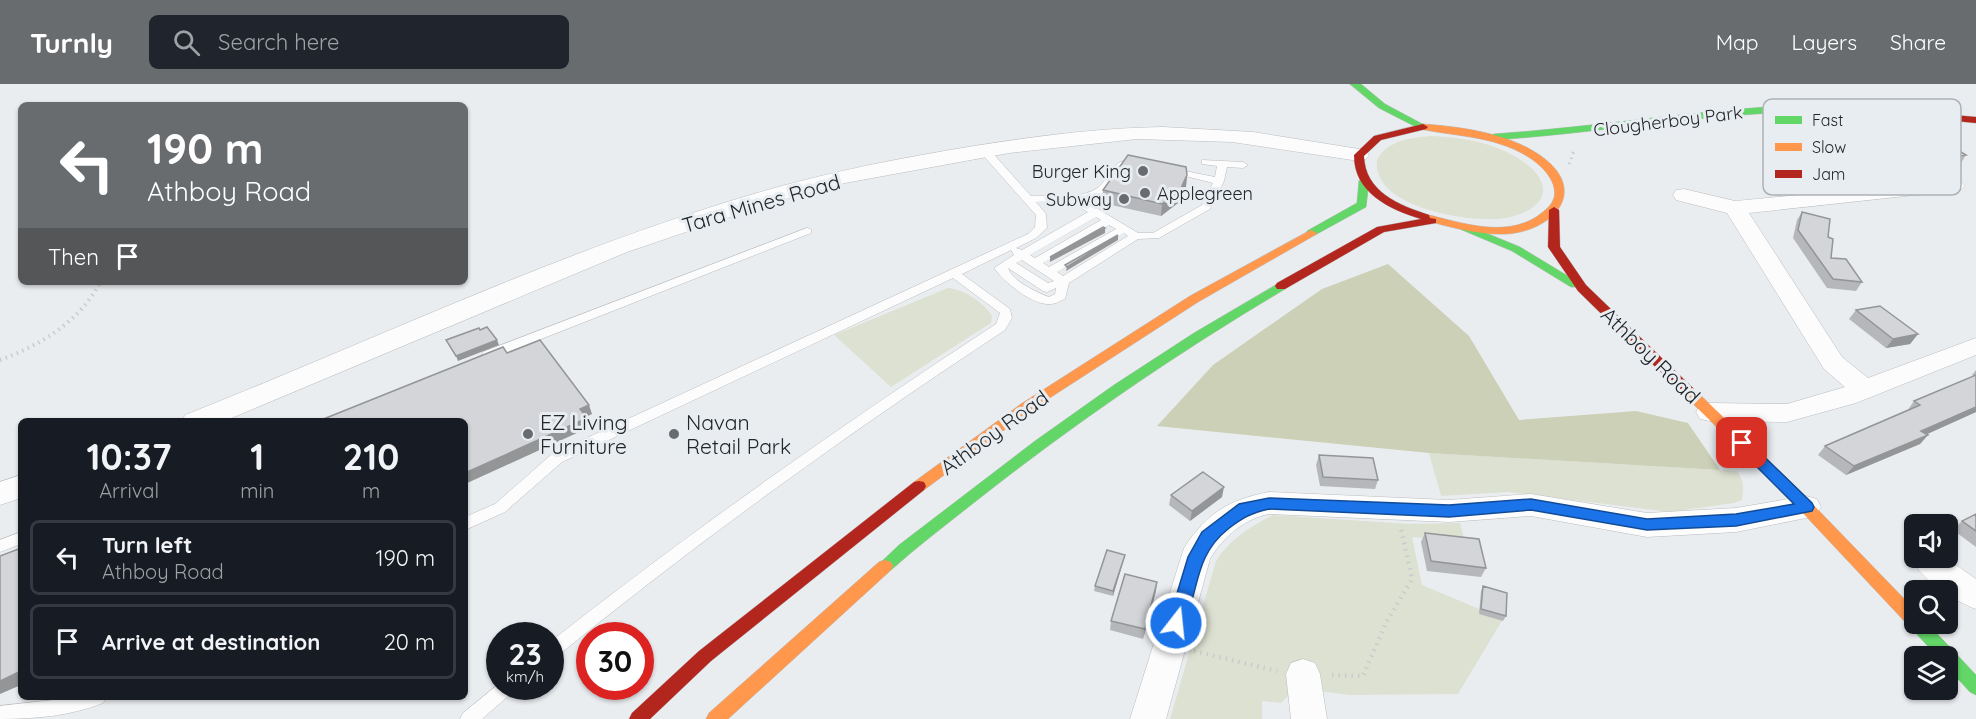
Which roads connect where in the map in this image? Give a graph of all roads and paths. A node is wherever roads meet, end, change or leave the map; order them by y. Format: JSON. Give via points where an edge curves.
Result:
{"nodes":[{"id":1,"x":1355,"y":84,"type":"edge"},
{"id":2,"x":1382,"y":106,"type":"junction"},
{"id":3,"x":1763,"y":110,"type":"edge"},
{"id":4,"x":1961,"y":119,"type":"edge"},
{"id":5,"x":1976,"y":120,"type":"edge"},
{"id":6,"x":1423,"y":127,"type":"junction"},
{"id":7,"x":1576,"y":133,"type":"junction"},
{"id":8,"x":1380,"y":135,"type":"junction"},
{"id":9,"x":1494,"y":137,"type":"junction"},
{"id":10,"x":986,"y":151,"type":"junction"},
{"id":11,"x":1359,"y":155,"type":"junction"},
{"id":12,"x":1206,"y":162,"type":"dead end"},
{"id":13,"x":1542,"y":163,"type":"junction"},
{"id":14,"x":1223,"y":164,"type":"junction"},
{"id":15,"x":1243,"y":165,"type":"dead end"},
{"id":16,"x":1219,"y":181,"type":"junction"},
{"id":17,"x":1364,"y":181,"type":"junction"},
{"id":18,"x":1684,"y":195,"type":"dead end"},
{"id":19,"x":1864,"y":195,"type":"edge"},
{"id":20,"x":1084,"y":197,"type":"junction"},
{"id":21,"x":1029,"y":199,"type":"junction"},
{"id":22,"x":1735,"y":208,"type":"junction"},
{"id":23,"x":1554,"y":210,"type":"junction"},
{"id":24,"x":1094,"y":213,"type":"junction"},
{"id":25,"x":1107,"y":221,"type":"junction"},
{"id":26,"x":1432,"y":221,"type":"junction"},
{"id":27,"x":1464,"y":227,"type":"junction"},
{"id":28,"x":1123,"y":229,"type":"junction"},
{"id":29,"x":807,"y":231,"type":"dead end"},
{"id":30,"x":1136,"y":236,"type":"junction"},
{"id":31,"x":1009,"y":247,"type":"junction"},
{"id":32,"x":1022,"y":255,"type":"junction"},
{"id":33,"x":1035,"y":263,"type":"junction"},
{"id":34,"x":1049,"y":272,"type":"junction"},
{"id":35,"x":954,"y":273,"type":"junction"},
{"id":36,"x":1063,"y":281,"type":"junction"},
{"id":37,"x":98,"y":285,"type":"edge"},
{"id":38,"x":1582,"y":288,"type":"junction"},
{"id":39,"x":1976,"y":346,"type":"edge"},
{"id":40,"x":0,"y":360,"type":"edge"},
{"id":41,"x":474,"y":361,"type":"edge"},
{"id":42,"x":1865,"y":390,"type":"junction"},
{"id":43,"x":1710,"y":412,"type":"junction"},
{"id":44,"x":211,"y":418,"type":"edge"},
{"id":45,"x":18,"y":487,"type":"edge"},
{"id":46,"x":0,"y":494,"type":"edge"},
{"id":47,"x":1398,"y":511,"type":"junction"},
{"id":48,"x":1814,"y":516,"type":"junction"},
{"id":49,"x":468,"y":523,"type":"edge"},
{"id":50,"x":18,"y":539,"type":"edge"},
{"id":51,"x":0,"y":546,"type":"edge"},
{"id":52,"x":1937,"y":568,"type":"edge"},
{"id":53,"x":1976,"y":596,"type":"edge"},
{"id":54,"x":1904,"y":610,"type":"edge"},
{"id":55,"x":1927,"y":634,"type":"edge"},
{"id":56,"x":564,"y":641,"type":"edge"},
{"id":57,"x":1170,"y":645,"type":"junction"},
{"id":58,"x":1303,"y":675,"type":"junction"},
{"id":59,"x":1976,"y":687,"type":"edge"},
{"id":60,"x":90,"y":700,"type":"edge"},
{"id":61,"x":492,"y":700,"type":"edge"},
{"id":62,"x":0,"y":714,"type":"edge"},
{"id":63,"x":469,"y":719,"type":"edge"},
{"id":64,"x":638,"y":719,"type":"edge"},
{"id":65,"x":715,"y":719,"type":"edge"},
{"id":66,"x":1148,"y":719,"type":"edge"},
{"id":67,"x":1309,"y":719,"type":"edge"}],
"edges":[{"from":1,"to":2,"type":"main road"},
{"from":2,"to":6,"type":"main road"},
{"from":2,"to":8,"type":"main road","via":[[1384,124]]},
{"from":3,"to":7,"type":"main road","name":"Clougherboy Park"},
{"from":4,"to":5,"type":"main road","name":"Clougherboy Park"},
{"from":6,"to":8,"type":"main road"},
{"from":6,"to":9,"type":"main road"},
{"from":7,"to":9,"type":"main road","name":"Clougherboy Park"},
{"from":7,"to":13,"type":"main road"},
{"from":8,"to":11,"type":"main road","via":[[1367,143]]},
{"from":9,"to":13,"type":"main road"},
{"from":10,"to":11,"type":"street","name":"Tara Mines Road","via":[[1113,134],[1178,132],[1250,136]]},
{"from":10,"to":21,"type":"lane"},
{"from":10,"to":44,"type":"street","name":"Tara Mines Road","via":[[800,188],[689,223],[496,297]]},
{"from":11,"to":17,"type":"main road","via":[[1358,169]]},
{"from":12,"to":14,"type":"lane"},
{"from":13,"to":23,"type":"main road","via":[[1561,190]]},
{"from":14,"to":15,"type":"lane"},
{"from":14,"to":16,"type":"lane"},
{"from":16,"to":20,"type":"lane","via":[[1127,162],[1119,164],[1100,192]]},
{"from":16,"to":30,"type":"lane","via":[[1206,207],[1155,236]]},
{"from":17,"to":26,"type":"main road","via":[[1403,210]]},
{"from":17,"to":64,"type":"main road","name":"Athboy Road","via":[[1362,205],[1194,299],[1026,407],[890,508],[733,634]]},
{"from":18,"to":22,"type":"street"},
{"from":19,"to":22,"type":"street"},
{"from":20,"to":21,"type":"lane"},
{"from":20,"to":24,"type":"lane","via":[[1082,204]]},
{"from":21,"to":31,"type":"lane","via":[[1041,214],[1041,228]]},
{"from":22,"to":42,"type":"street","via":[[1833,363]]},
{"from":23,"to":27,"type":"main road","via":[[1531,225],[1510,229]]},
{"from":23,"to":38,"type":"main road","via":[[1554,247]]},
{"from":24,"to":25,"type":"lane"},
{"from":24,"to":32,"type":"lane"},
{"from":25,"to":28,"type":"lane"},
{"from":25,"to":33,"type":"lane"},
{"from":26,"to":27,"type":"main road"},
{"from":26,"to":65,"type":"main road","name":"Athboy Road","via":[[1381,230],[1355,243],[1226,318],[1110,394],[1011,465],[893,560]]},
{"from":27,"to":38,"type":"main road","via":[[1516,249]]},
{"from":28,"to":30,"type":"lane"},
{"from":28,"to":34,"type":"lane"},
{"from":29,"to":41,"type":"lane"},
{"from":30,"to":36,"type":"lane"},
{"from":31,"to":32,"type":"lane"},
{"from":31,"to":35,"type":"lane"},
{"from":32,"to":33,"type":"lane"},
{"from":32,"to":36,"type":"lane","via":[[1000,268],[1004,275],[1050,301],[1061,296]]},
{"from":33,"to":34,"type":"lane"},
{"from":34,"to":36,"type":"lane"},
{"from":35,"to":49,"type":"lane","via":[[557,458],[500,508]]},
{"from":35,"to":56,"type":"lane","via":[[1006,312],[1001,327],[827,441]]},
{"from":37,"to":40,"type":"path","via":[[67,324],[14,356]]},
{"from":38,"to":43,"type":"main road","name":"Athboy Road"},
{"from":39,"to":42,"type":"street"},
{"from":42,"to":43,"type":"street","via":[[1787,413]]},
{"from":43,"to":48,"type":"main road","name":"Athboy Road"},
{"from":45,"to":46,"type":"street"},
{"from":47,"to":48,"type":"street","via":[[1531,505],[1647,525]]},
{"from":47,"to":57,"type":"street","via":[[1269,504],[1244,508],[1208,536],[1196,557]]},
{"from":47,"to":58,"type":"path","via":[[1412,579],[1386,623],[1363,676]]},
{"from":48,"to":54,"type":"main road","name":"Athboy Road"},
{"from":50,"to":51,"type":"lane"},
{"from":52,"to":53,"type":"street"},
{"from":55,"to":59,"type":"main road"},
{"from":57,"to":58,"type":"path"},
{"from":57,"to":66,"type":"street"},
{"from":58,"to":67,"type":"street"},
{"from":60,"to":62,"type":"lane"},
{"from":61,"to":63,"type":"lane"}]}
